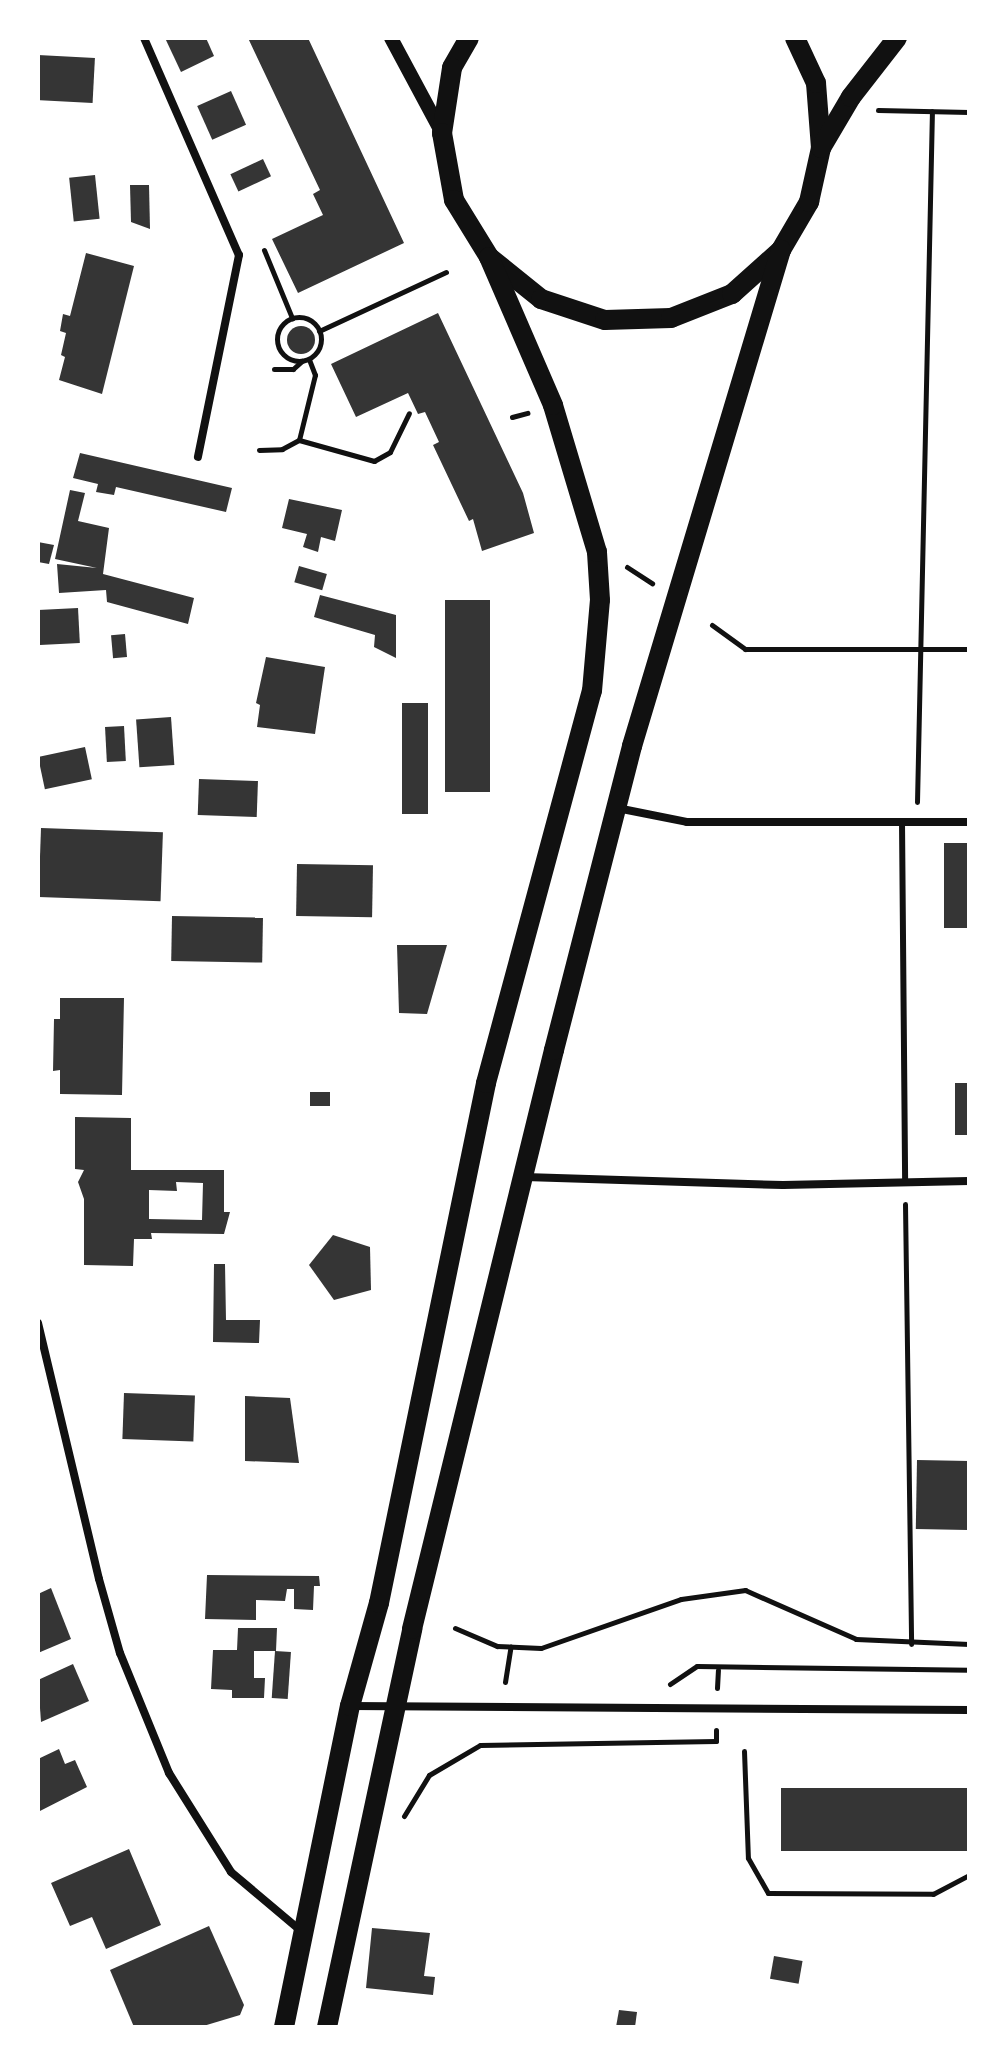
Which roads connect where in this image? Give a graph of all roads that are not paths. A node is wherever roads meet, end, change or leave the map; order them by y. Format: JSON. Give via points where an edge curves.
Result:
{"nodes":[{"id":1,"x":144,"y":38,"type":"edge"},
{"id":2,"x":391,"y":38,"type":"edge"},
{"id":3,"x":469,"y":38,"type":"edge"},
{"id":4,"x":795,"y":38,"type":"edge"},
{"id":5,"x":897,"y":38,"type":"edge"},
{"id":6,"x":442,"y":133,"type":"junction"},
{"id":7,"x":821,"y":148,"type":"junction"},
{"id":8,"x":781,"y":250,"type":"junction"},
{"id":9,"x":489,"y":257,"type":"junction"},
{"id":10,"x":198,"y":457,"type":"dead end"},
{"id":11,"x":616,"y":808,"type":"junction"},
{"id":12,"x":902,"y":822,"type":"junction"},
{"id":13,"x":969,"y":822,"type":"edge"},
{"id":14,"x":525,"y":1177,"type":"junction"},
{"id":15,"x":969,"y":1181,"type":"edge"},
{"id":16,"x":905,"y":1183,"type":"junction"},
{"id":17,"x":38,"y":1323,"type":"edge"},
{"id":18,"x":350,"y":1706,"type":"junction"},
{"id":19,"x":395,"y":1707,"type":"junction"},
{"id":20,"x":969,"y":1710,"type":"edge"},
{"id":21,"x":301,"y":1931,"type":"junction"},
{"id":22,"x":284,"y":2027,"type":"edge"},
{"id":23,"x":327,"y":2027,"type":"edge"}],
"edges":[{"from":1,"to":10,"type":"street","via":[[239,255]]},
{"from":2,"to":6,"type":"street"},
{"from":3,"to":6,"type":"main road","via":[[452,68]]},
{"from":4,"to":7,"type":"main road","via":[[816,83]]},
{"from":5,"to":7,"type":"main road","via":[[851,97]]},
{"from":6,"to":9,"type":"main road","via":[[454,200]]},
{"from":7,"to":8,"type":"main road","via":[[809,202]]},
{"from":8,"to":9,"type":"main road","via":[[732,294],[671,318],[605,320],[541,299]]},
{"from":8,"to":11,"type":"main road"},
{"from":9,"to":18,"type":"main road","via":[[553,405],[597,552],[600,600],[592,691],[486,1083],[379,1603]]},
{"from":11,"to":12,"type":"street","via":[[687,822]]},
{"from":11,"to":14,"type":"main road"},
{"from":12,"to":13,"type":"street"},
{"from":12,"to":16,"type":"lane"},
{"from":14,"to":16,"type":"street"},
{"from":14,"to":19,"type":"main road"},
{"from":15,"to":16,"type":"street"},
{"from":17,"to":21,"type":"street","via":[[120,1653],[169,1773],[231,1872]]},
{"from":18,"to":19,"type":"street"},
{"from":18,"to":21,"type":"main road"},
{"from":19,"to":20,"type":"street"},
{"from":19,"to":23,"type":"main road"},
{"from":21,"to":22,"type":"main road"}]}
